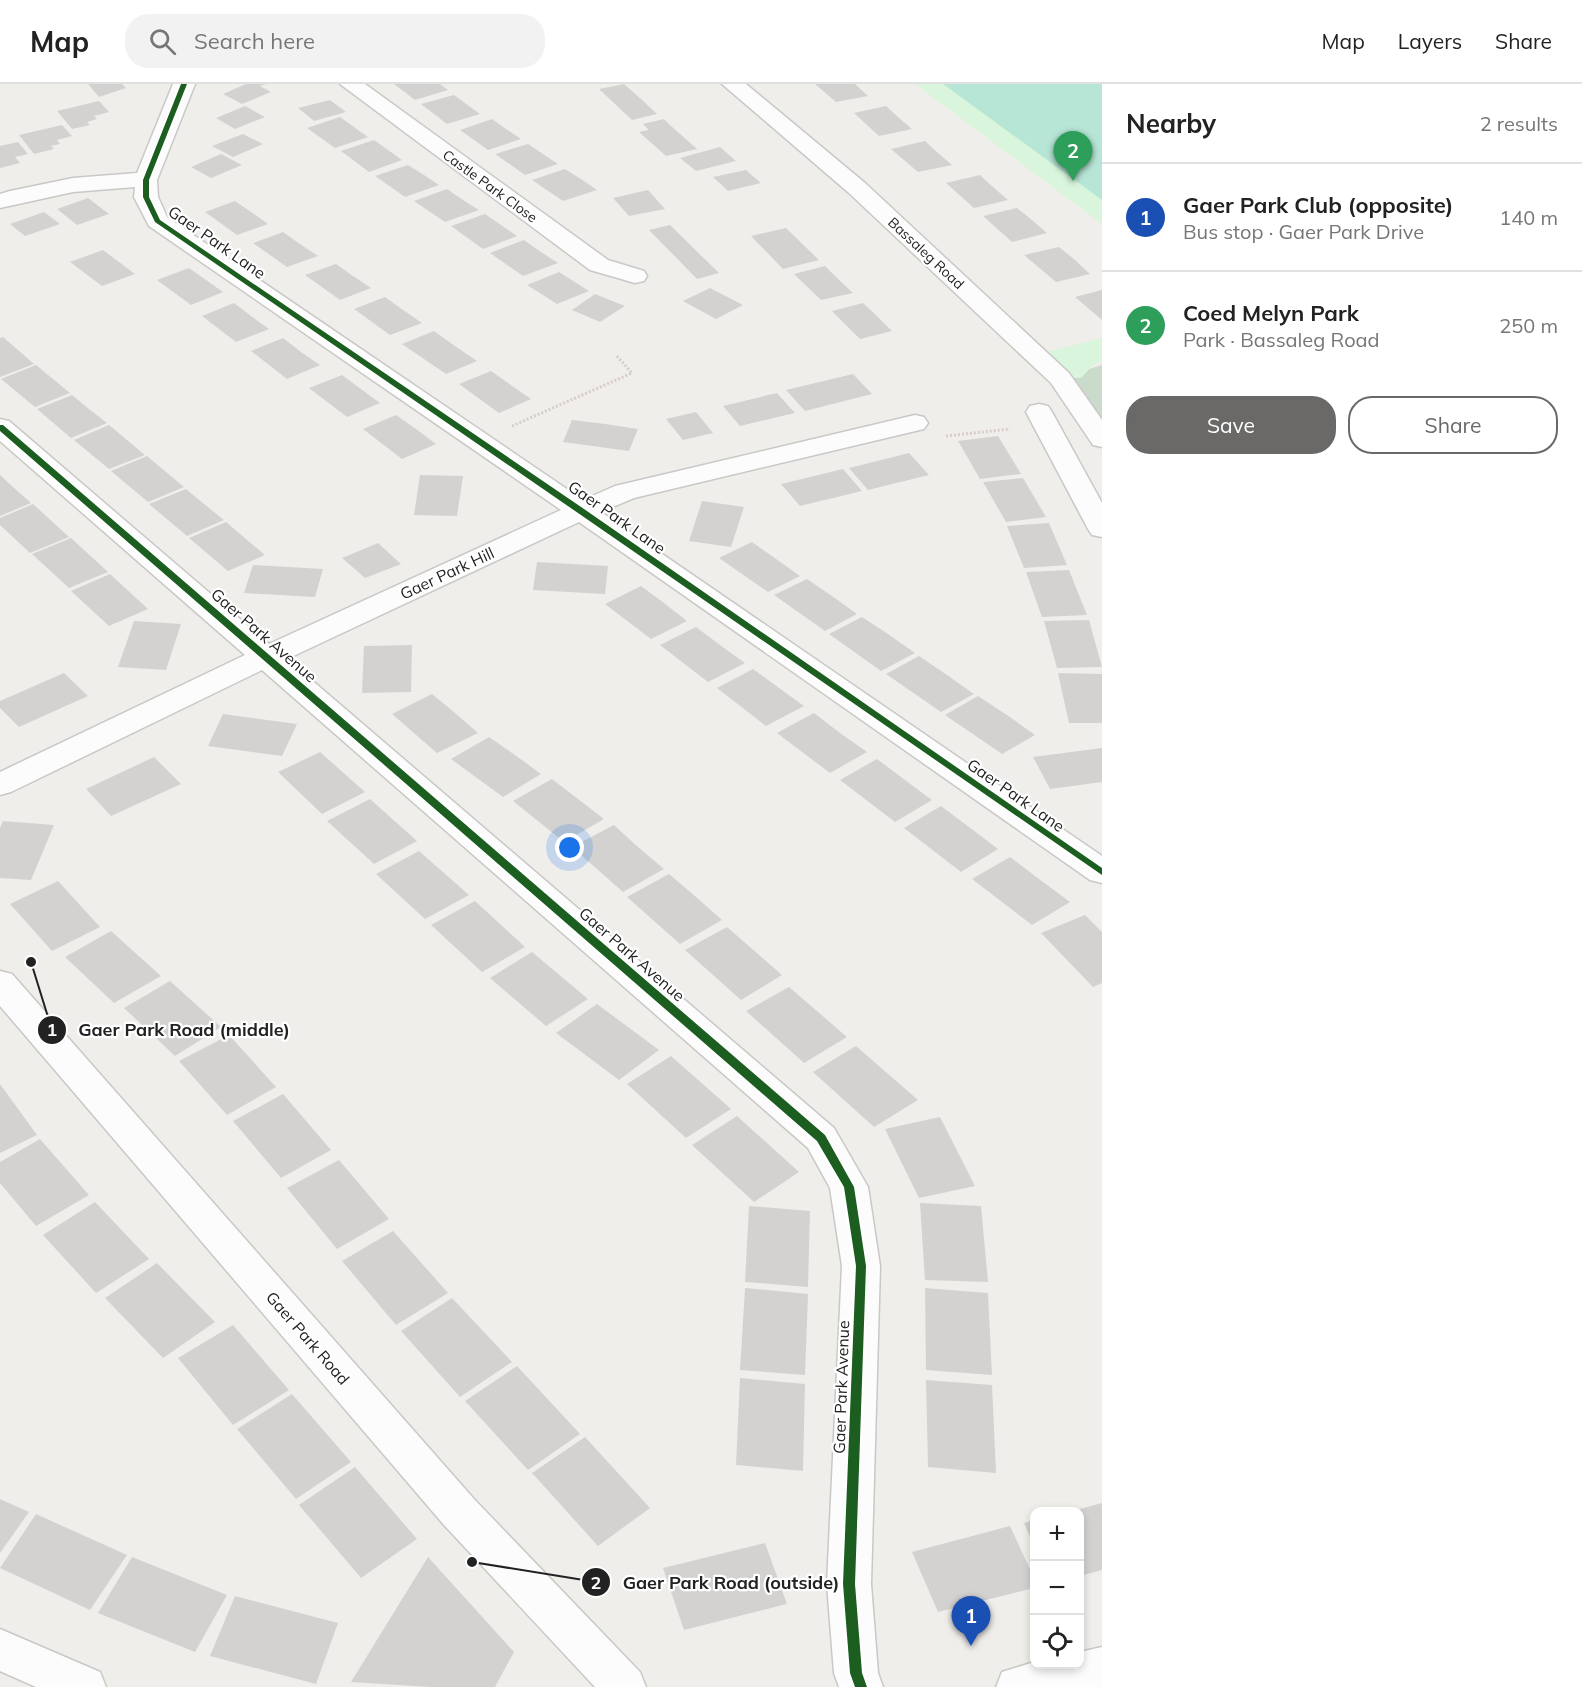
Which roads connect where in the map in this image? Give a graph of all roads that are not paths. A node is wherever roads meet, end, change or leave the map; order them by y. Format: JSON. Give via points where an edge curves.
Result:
{"nodes":[{"id":1,"x":183,"y":84,"type":"edge"},
{"id":2,"x":351,"y":84,"type":"edge"},
{"id":3,"x":733,"y":84,"type":"edge"},
{"id":4,"x":148,"y":175,"type":"junction"},
{"id":5,"x":0,"y":201,"type":"edge"},
{"id":6,"x":635,"y":276,"type":"dead end"},
{"id":7,"x":1043,"y":419,"type":"road end"},
{"id":8,"x":915,"y":423,"type":"road end"},
{"id":9,"x":0,"y":427,"type":"edge"},
{"id":10,"x":1102,"y":439,"type":"edge"},
{"id":11,"x":581,"y":511,"type":"junction"},
{"id":12,"x":1102,"y":529,"type":"edge"},
{"id":13,"x":266,"y":657,"type":"junction"},
{"id":14,"x":0,"y":785,"type":"edge"},
{"id":15,"x":1102,"y":872,"type":"edge"},
{"id":16,"x":0,"y":983,"type":"edge"},
{"id":17,"x":0,"y":1649,"type":"edge"},
{"id":18,"x":1102,"y":1668,"type":"edge"},
{"id":19,"x":84,"y":1687,"type":"edge"},
{"id":20,"x":624,"y":1687,"type":"edge"},
{"id":21,"x":861,"y":1687,"type":"edge"},
{"id":22,"x":1018,"y":1687,"type":"edge"}],
"edges":[{"from":1,"to":4,"type":"street"},
{"from":2,"to":6,"type":"street","name":"Castle Park Close","via":[[598,265]]},
{"from":3,"to":10,"type":"street","name":"Bassaleg Road","via":[[857,188],[1059,378]]},
{"from":4,"to":5,"type":"street","via":[[61,186]]},
{"from":4,"to":11,"type":"street","name":"Gaer Park Lane","via":[[146,197],[157,221]]},
{"from":7,"to":12,"type":"street"},
{"from":8,"to":11,"type":"street","name":"Gaer Park Hill","via":[[625,492]]},
{"from":9,"to":13,"type":"street","name":"Gaer Park Avenue"},
{"from":11,"to":13,"type":"street","name":"Gaer Park Hill"},
{"from":11,"to":15,"type":"street","name":"Gaer Park Lane"},
{"from":13,"to":14,"type":"street","name":"Gaer Park Hill"},
{"from":13,"to":21,"type":"street","name":"Gaer Park Avenue","via":[[821,1138],[849,1188],[861,1266],[849,1584],[856,1673]]},
{"from":16,"to":20,"type":"street","name":"Gaer Park Road","via":[[459,1512]]},
{"from":17,"to":19,"type":"street"},
{"from":18,"to":22,"type":"street"}]}
